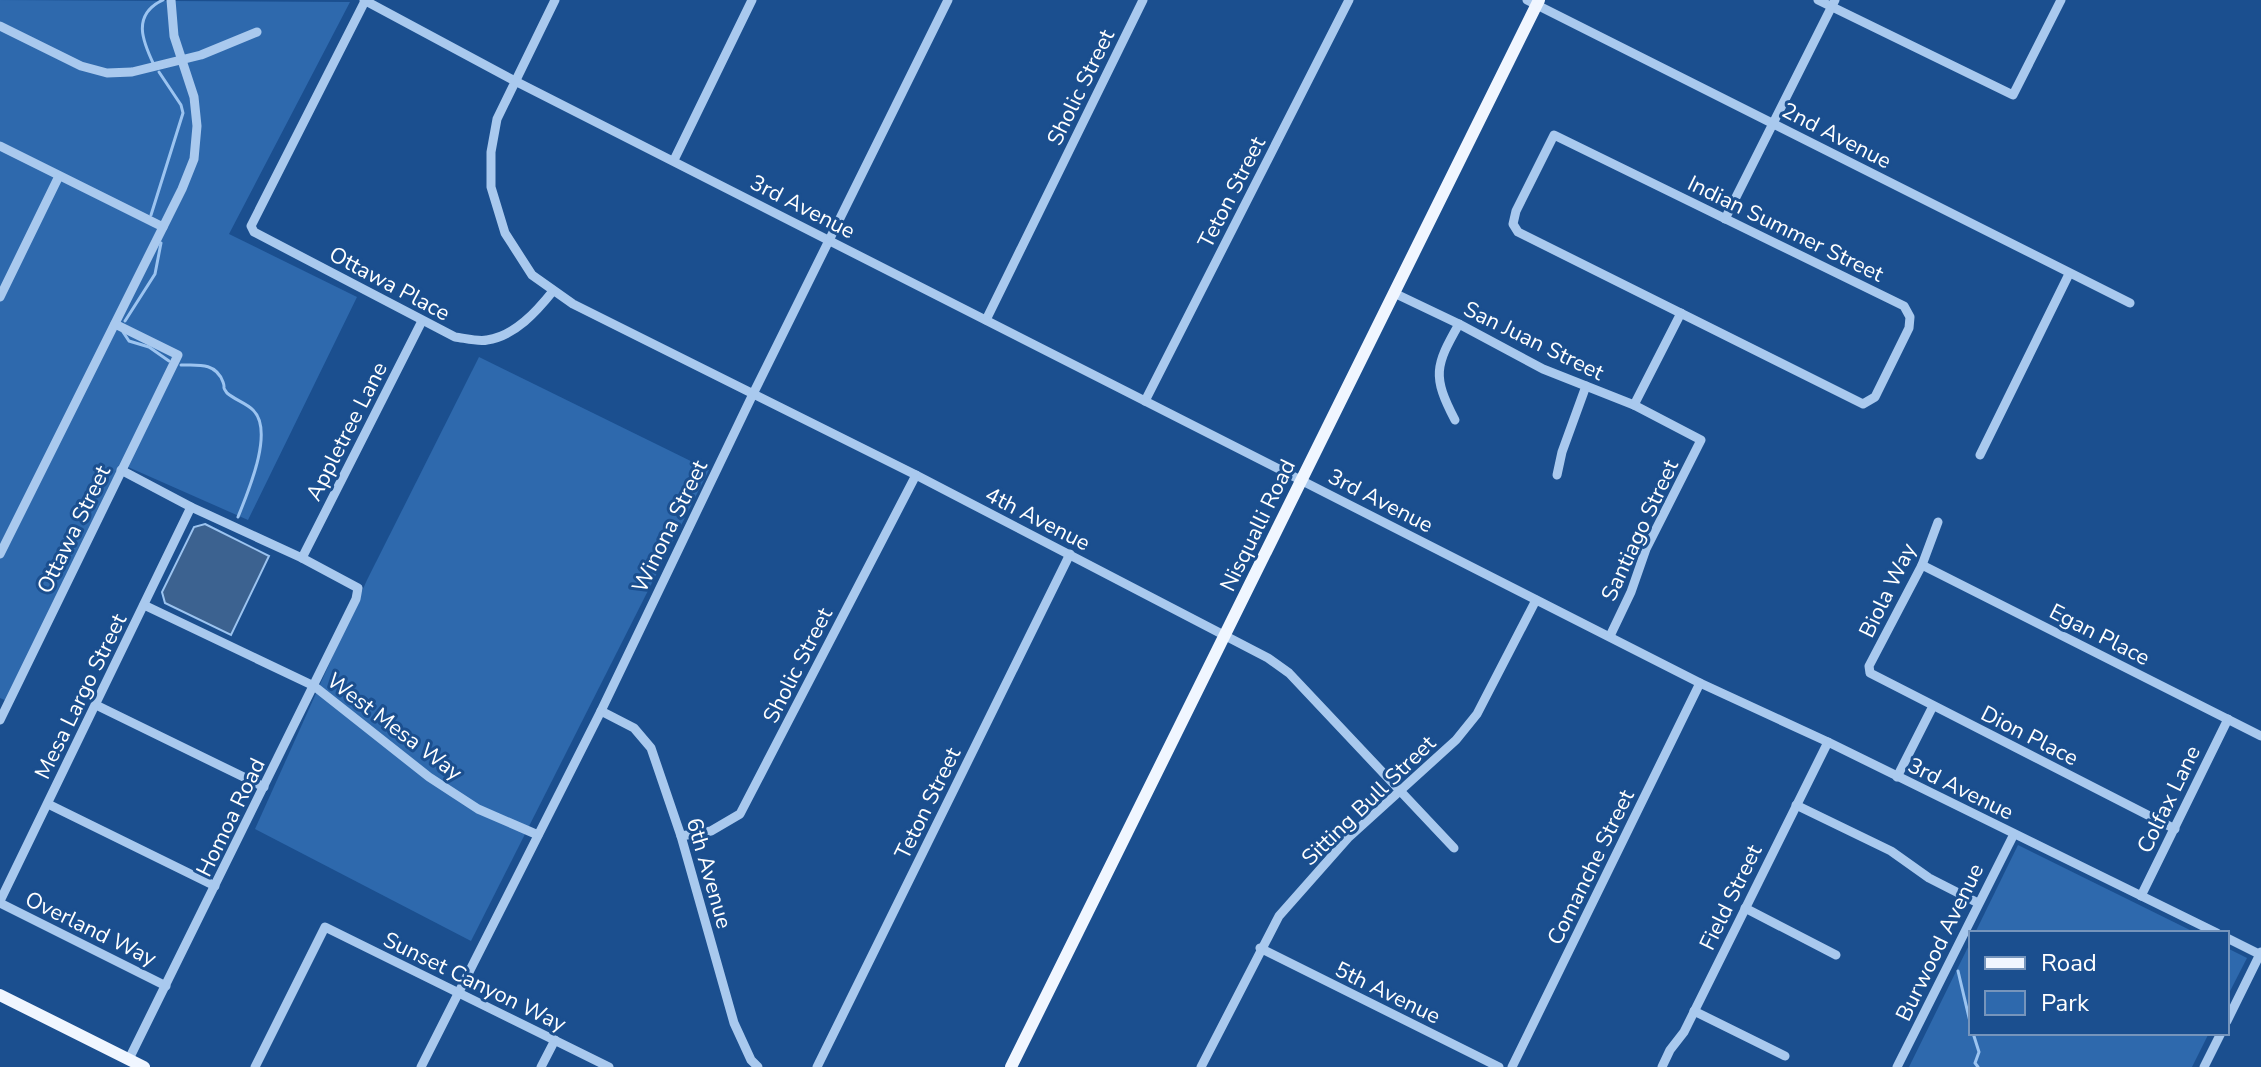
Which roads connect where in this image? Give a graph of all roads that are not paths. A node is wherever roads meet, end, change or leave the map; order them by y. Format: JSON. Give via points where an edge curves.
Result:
{"nodes":[{"id":1,"x":171,"y":0,"type":"edge"},
{"id":2,"x":555,"y":0,"type":"edge"},
{"id":3,"x":752,"y":0,"type":"edge"},
{"id":4,"x":948,"y":0,"type":"edge"},
{"id":5,"x":1143,"y":0,"type":"edge"},
{"id":6,"x":1349,"y":0,"type":"edge"},
{"id":7,"x":1818,"y":0,"type":"edge"},
{"id":8,"x":2061,"y":0,"type":"edge"},
{"id":9,"x":364,"y":1,"type":"edge"},
{"id":10,"x":1534,"y":2,"type":"edge"},
{"id":11,"x":1834,"y":4,"type":"edge"},
{"id":12,"x":0,"y":26,"type":"edge"},
{"id":13,"x":257,"y":32,"type":"dead end"},
{"id":14,"x":181,"y":58,"type":"junction"},
{"id":15,"x":515,"y":81,"type":"junction"},
{"id":16,"x":1773,"y":123,"type":"junction"},
{"id":17,"x":0,"y":146,"type":"edge"},
{"id":18,"x":674,"y":160,"type":"junction"},
{"id":19,"x":59,"y":176,"type":"junction"},
{"id":20,"x":1725,"y":219,"type":"junction"},
{"id":21,"x":163,"y":227,"type":"junction"},
{"id":22,"x":830,"y":240,"type":"junction"},
{"id":23,"x":2069,"y":274,"type":"junction"},
{"id":24,"x":553,"y":291,"type":"junction"},
{"id":25,"x":1394,"y":293,"type":"junction"},
{"id":26,"x":0,"y":297,"type":"edge"},
{"id":27,"x":2130,"y":303,"type":"dead end"},
{"id":28,"x":1681,"y":313,"type":"junction"},
{"id":29,"x":986,"y":320,"type":"junction"},
{"id":30,"x":422,"y":321,"type":"junction"},
{"id":31,"x":115,"y":324,"type":"junction"},
{"id":32,"x":1459,"y":324,"type":"junction"},
{"id":33,"x":1586,"y":386,"type":"junction"},
{"id":34,"x":753,"y":394,"type":"junction"},
{"id":35,"x":1145,"y":401,"type":"junction"},
{"id":36,"x":1634,"y":405,"type":"junction"},
{"id":37,"x":1455,"y":420,"type":"dead end"},
{"id":38,"x":1701,"y":440,"type":"joint"},
{"id":39,"x":1980,"y":455,"type":"dead end"},
{"id":40,"x":121,"y":470,"type":"junction"},
{"id":41,"x":916,"y":475,"type":"junction"},
{"id":42,"x":1557,"y":475,"type":"dead end"},
{"id":43,"x":1302,"y":480,"type":"junction"},
{"id":44,"x":191,"y":507,"type":"junction"},
{"id":45,"x":1938,"y":522,"type":"dead end"},
{"id":46,"x":0,"y":554,"type":"edge"},
{"id":47,"x":1070,"y":554,"type":"junction"},
{"id":48,"x":302,"y":558,"type":"junction"},
{"id":49,"x":1922,"y":565,"type":"junction"},
{"id":50,"x":1536,"y":600,"type":"junction"},
{"id":51,"x":144,"y":605,"type":"junction"},
{"id":52,"x":1224,"y":636,"type":"junction"},
{"id":53,"x":1610,"y":636,"type":"junction"},
{"id":54,"x":1870,"y":673,"type":"joint"},
{"id":55,"x":1700,"y":683,"type":"junction"},
{"id":56,"x":314,"y":686,"type":"junction"},
{"id":57,"x":96,"y":705,"type":"junction"},
{"id":58,"x":1933,"y":706,"type":"junction"},
{"id":59,"x":601,"y":711,"type":"junction"},
{"id":60,"x":2228,"y":719,"type":"junction"},
{"id":61,"x":0,"y":720,"type":"edge"},
{"id":62,"x":2261,"y":736,"type":"edge"},
{"id":63,"x":1828,"y":742,"type":"junction"},
{"id":64,"x":1897,"y":777,"type":"junction"},
{"id":65,"x":264,"y":787,"type":"junction"},
{"id":66,"x":1402,"y":791,"type":"junction"},
{"id":67,"x":48,"y":804,"type":"junction"},
{"id":68,"x":1796,"y":805,"type":"junction"},
{"id":69,"x":2175,"y":829,"type":"junction"},
{"id":70,"x":2014,"y":834,"type":"junction"},
{"id":71,"x":538,"y":835,"type":"junction"},
{"id":72,"x":681,"y":836,"type":"junction"},
{"id":73,"x":1454,"y":848,"type":"dead end"},
{"id":74,"x":215,"y":886,"type":"junction"},
{"id":75,"x":2141,"y":896,"type":"junction"},
{"id":76,"x":0,"y":902,"type":"edge"},
{"id":77,"x":1978,"y":903,"type":"junction"},
{"id":78,"x":1745,"y":908,"type":"junction"},
{"id":79,"x":2213,"y":931,"type":"edge"},
{"id":80,"x":2229,"y":939,"type":"edge"},
{"id":81,"x":1260,"y":948,"type":"junction"},
{"id":82,"x":2261,"y":954,"type":"edge"},
{"id":83,"x":1836,"y":955,"type":"dead end"},
{"id":84,"x":166,"y":986,"type":"junction"},
{"id":85,"x":458,"y":992,"type":"junction"},
{"id":86,"x":0,"y":995,"type":"edge"},
{"id":87,"x":1694,"y":1011,"type":"junction"},
{"id":88,"x":2229,"y":1017,"type":"edge"},
{"id":89,"x":2220,"y":1035,"type":"edge"},
{"id":90,"x":555,"y":1040,"type":"junction"},
{"id":91,"x":1785,"y":1056,"type":"dead end"},
{"id":92,"x":129,"y":1059,"type":"junction"},
{"id":93,"x":144,"y":1067,"type":"edge"},
{"id":94,"x":255,"y":1067,"type":"edge"},
{"id":95,"x":421,"y":1067,"type":"edge"},
{"id":96,"x":541,"y":1067,"type":"edge"},
{"id":97,"x":609,"y":1067,"type":"edge"},
{"id":98,"x":758,"y":1067,"type":"edge"},
{"id":99,"x":817,"y":1067,"type":"edge"},
{"id":100,"x":1011,"y":1067,"type":"edge"},
{"id":101,"x":1201,"y":1067,"type":"edge"},
{"id":102,"x":1499,"y":1067,"type":"edge"},
{"id":103,"x":1512,"y":1067,"type":"edge"},
{"id":104,"x":1662,"y":1067,"type":"edge"},
{"id":105,"x":1897,"y":1067,"type":"edge"},
{"id":106,"x":2204,"y":1067,"type":"edge"}],
"edges":[{"from":1,"to":14,"type":"street"},
{"from":2,"to":15,"type":"street","name":"4th Avenue"},
{"from":3,"to":18,"type":"street"},
{"from":4,"to":22,"type":"street","name":"Winona Street"},
{"from":5,"to":29,"type":"street","name":"Sholic Street"},
{"from":6,"to":35,"type":"street","name":"Teton Street"},
{"from":7,"to":11,"type":"street"},
{"from":8,"to":11,"type":"street","via":[[2013,95]]},
{"from":9,"to":15,"type":"street","name":"3rd Avenue"},
{"from":9,"to":30,"type":"street","name":"Ottawa Place","via":[[251,226]]},
{"from":10,"to":16,"type":"street","name":"2nd Avenue"},
{"from":10,"to":25,"type":"main road","name":"Nisqualli Road"},
{"from":11,"to":16,"type":"street"},
{"from":12,"to":14,"type":"street","via":[[81,66],[107,73]]},
{"from":13,"to":14,"type":"street"},
{"from":14,"to":21,"type":"street","via":[[194,97],[194,159]]},
{"from":15,"to":18,"type":"street","name":"3rd Avenue"},
{"from":15,"to":24,"type":"street","name":"4th Avenue","via":[[493,135],[491,187],[505,233],[532,275]]},
{"from":16,"to":20,"type":"street"},
{"from":16,"to":23,"type":"street","name":"2nd Avenue"},
{"from":17,"to":19,"type":"street"},
{"from":18,"to":22,"type":"street","name":"3rd Avenue"},
{"from":19,"to":21,"type":"street"},
{"from":19,"to":26,"type":"street"},
{"from":20,"to":28,"type":"street","name":"Indian Summer Street","via":[[1554,135],[1516,211],[1513,224],[1518,232]]},
{"from":20,"to":28,"type":"street","name":"Indian Summer Street","via":[[1904,306],[1909,328],[1875,397],[1863,404]]},
{"from":21,"to":31,"type":"street"},
{"from":22,"to":29,"type":"street","name":"3rd Avenue"},
{"from":22,"to":34,"type":"street","name":"Winona Street"},
{"from":23,"to":27,"type":"street","name":"2nd Avenue"},
{"from":23,"to":39,"type":"street"},
{"from":24,"to":30,"type":"street","name":"Ottawa Place","via":[[515,328],[487,340],[455,337]]},
{"from":24,"to":34,"type":"street","name":"4th Avenue"},
{"from":25,"to":32,"type":"street","name":"San Juan Street"},
{"from":25,"to":43,"type":"main road","name":"Nisqualli Road"},
{"from":28,"to":36,"type":"street"},
{"from":29,"to":35,"type":"street","name":"3rd Avenue"},
{"from":30,"to":48,"type":"street","name":"Appletree Lane"},
{"from":31,"to":40,"type":"street","name":"Ottawa Street","via":[[178,355]]},
{"from":31,"to":46,"type":"street"},
{"from":32,"to":33,"type":"street","name":"San Juan Street"},
{"from":32,"to":37,"type":"street","via":[[1442,355],[1438,377]]},
{"from":33,"to":36,"type":"street","name":"San Juan Street"},
{"from":33,"to":42,"type":"street"},
{"from":34,"to":41,"type":"street","name":"4th Avenue"},
{"from":34,"to":59,"type":"street","name":"Winona Street"},
{"from":35,"to":43,"type":"street","name":"3rd Avenue"},
{"from":36,"to":38,"type":"street","name":"San Juan Street"},
{"from":38,"to":53,"type":"street","name":"Santiago Street"},
{"from":40,"to":44,"type":"street"},
{"from":40,"to":61,"type":"street","name":"Ottawa Street"},
{"from":41,"to":47,"type":"street","name":"4th Avenue"},
{"from":41,"to":72,"type":"street","name":"Sholic Street","via":[[740,814],[711,831]]},
{"from":43,"to":50,"type":"street","name":"3rd Avenue"},
{"from":43,"to":52,"type":"main road","name":"Nisqualli Road"},
{"from":44,"to":48,"type":"street"},
{"from":44,"to":51,"type":"street","name":"Mesa Largo Street"},
{"from":45,"to":49,"type":"street","name":"Biola Way"},
{"from":47,"to":52,"type":"street","name":"4th Avenue"},
{"from":47,"to":99,"type":"street","name":"Teton Street"},
{"from":48,"to":56,"type":"street","name":"Homoa Road","via":[[358,588]]},
{"from":49,"to":54,"type":"street","name":"Biola Way"},
{"from":49,"to":60,"type":"street","name":"Egan Place"},
{"from":50,"to":53,"type":"street","name":"3rd Avenue"},
{"from":50,"to":66,"type":"street","name":"Sitting Bull Street","via":[[1477,714]]},
{"from":51,"to":56,"type":"street","name":"West Mesa Way"},
{"from":51,"to":57,"type":"street","name":"Mesa Largo Street"},
{"from":52,"to":66,"type":"street","name":"4th Avenue","via":[[1289,673]]},
{"from":52,"to":100,"type":"main road","name":"Nisqualli Road"},
{"from":53,"to":55,"type":"street","name":"3rd Avenue"},
{"from":54,"to":58,"type":"street","name":"Dion Place"},
{"from":55,"to":63,"type":"street","name":"3rd Avenue"},
{"from":55,"to":103,"type":"street","name":"Comanche Street"},
{"from":56,"to":65,"type":"street","name":"Homoa Road"},
{"from":56,"to":71,"type":"street","name":"West Mesa Way","via":[[429,777],[478,809]]},
{"from":57,"to":65,"type":"street"},
{"from":57,"to":67,"type":"street","name":"Mesa Largo Street"},
{"from":58,"to":64,"type":"street"},
{"from":58,"to":69,"type":"street","name":"Dion Place"},
{"from":59,"to":71,"type":"street","name":"Winona Street"},
{"from":59,"to":72,"type":"street","name":"6th Avenue","via":[[634,728],[651,748]]},
{"from":60,"to":62,"type":"street","name":"Egan Place"},
{"from":60,"to":69,"type":"street","name":"Colfax Lane"},
{"from":63,"to":64,"type":"street","name":"3rd Avenue"},
{"from":63,"to":68,"type":"street","name":"Field Street"},
{"from":64,"to":70,"type":"street","name":"3rd Avenue"},
{"from":65,"to":74,"type":"street","name":"Homoa Road"},
{"from":66,"to":73,"type":"street","name":"4th Avenue"},
{"from":66,"to":81,"type":"street","name":"Sitting Bull Street","via":[[1315,874]]},
{"from":67,"to":74,"type":"street"},
{"from":67,"to":76,"type":"street","name":"Mesa Largo Street"},
{"from":68,"to":77,"type":"street","via":[[1891,851]]},
{"from":68,"to":78,"type":"street","name":"Field Street"},
{"from":69,"to":75,"type":"street","name":"Colfax Lane"},
{"from":70,"to":75,"type":"street","name":"3rd Avenue"},
{"from":70,"to":77,"type":"street","name":"Burwood Avenue"},
{"from":71,"to":85,"type":"street","name":"Winona Street"},
{"from":72,"to":98,"type":"street","name":"6th Avenue","via":[[734,1023]]},
{"from":74,"to":84,"type":"street","name":"Homoa Road"},
{"from":75,"to":79,"type":"street","name":"3rd Avenue"},
{"from":76,"to":84,"type":"street","name":"Overland Way"},
{"from":77,"to":105,"type":"street","name":"Burwood Avenue"},
{"from":78,"to":83,"type":"street"},
{"from":78,"to":87,"type":"street","name":"Field Street"},
{"from":80,"to":82,"type":"street"},
{"from":81,"to":101,"type":"street","name":"Sitting Bull Street"},
{"from":81,"to":102,"type":"street","name":"5th Avenue"},
{"from":82,"to":88,"type":"street"},
{"from":84,"to":92,"type":"street","name":"Homoa Road"},
{"from":85,"to":90,"type":"street","name":"Sunset Canyon Way"},
{"from":85,"to":94,"type":"street","name":"Sunset Canyon Way","via":[[325,927]]},
{"from":85,"to":95,"type":"street","name":"Winona Street"},
{"from":86,"to":92,"type":"main road"},
{"from":87,"to":91,"type":"street"},
{"from":87,"to":104,"type":"street","name":"Field Street"},
{"from":89,"to":106,"type":"street"},
{"from":90,"to":96,"type":"street"},
{"from":90,"to":97,"type":"street","name":"Sunset Canyon Way"},
{"from":92,"to":93,"type":"main road"}]}
